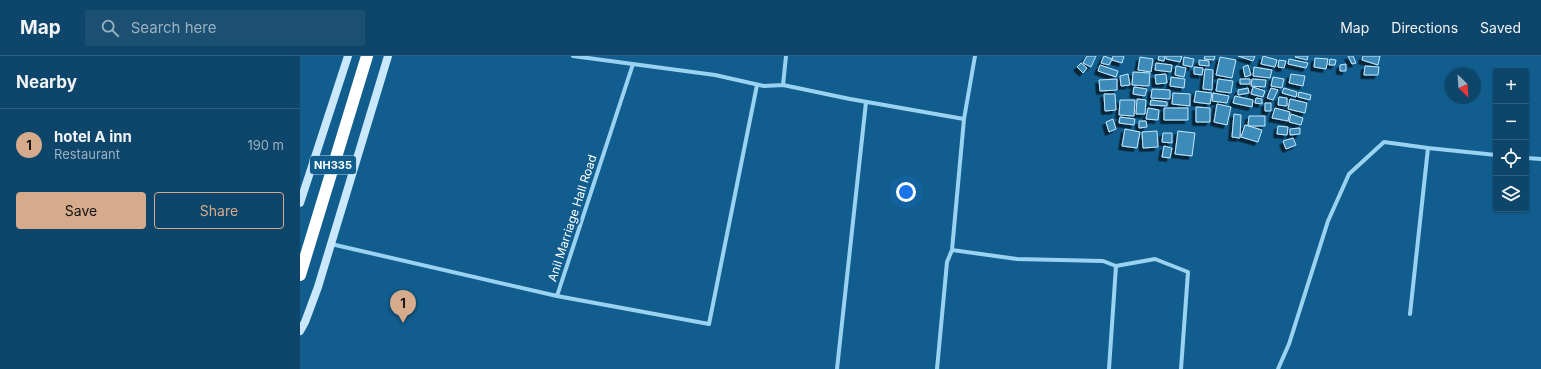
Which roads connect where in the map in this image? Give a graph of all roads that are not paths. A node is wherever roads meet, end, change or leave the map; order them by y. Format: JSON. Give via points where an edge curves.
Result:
{"nodes":[{"id":1,"x":348,"y":56,"type":"edge"},
{"id":2,"x":367,"y":56,"type":"edge"},
{"id":3,"x":388,"y":56,"type":"edge"},
{"id":4,"x":574,"y":56,"type":"edge"},
{"id":5,"x":786,"y":56,"type":"edge"},
{"id":6,"x":975,"y":56,"type":"edge"},
{"id":7,"x":633,"y":64,"type":"junction"},
{"id":8,"x":757,"y":85,"type":"junction"},
{"id":9,"x":783,"y":85,"type":"junction"},
{"id":10,"x":866,"y":102,"type":"junction"},
{"id":11,"x":964,"y":119,"type":"junction"},
{"id":12,"x":1428,"y":148,"type":"junction"},
{"id":13,"x":1493,"y":155,"type":"edge"},
{"id":14,"x":1529,"y":158,"type":"edge"},
{"id":15,"x":1541,"y":159,"type":"edge"},
{"id":16,"x":300,"y":203,"type":"edge"},
{"id":17,"x":331,"y":244,"type":"junction"},
{"id":18,"x":952,"y":250,"type":"junction"},
{"id":19,"x":1116,"y":266,"type":"junction"},
{"id":20,"x":300,"y":274,"type":"edge"},
{"id":21,"x":557,"y":296,"type":"junction"},
{"id":22,"x":1410,"y":314,"type":"dead end"},
{"id":23,"x":300,"y":331,"type":"edge"},
{"id":24,"x":837,"y":369,"type":"edge"},
{"id":25,"x":937,"y":369,"type":"edge"},
{"id":26,"x":1109,"y":369,"type":"edge"},
{"id":27,"x":1181,"y":369,"type":"edge"},
{"id":28,"x":1278,"y":369,"type":"edge"}],
"edges":[{"from":1,"to":16,"type":"street"},
{"from":2,"to":20,"type":"highway","number":"NH335"},
{"from":3,"to":17,"type":"street"},
{"from":4,"to":7,"type":"street"},
{"from":5,"to":9,"type":"street"},
{"from":6,"to":11,"type":"street"},
{"from":7,"to":8,"type":"street"},
{"from":7,"to":21,"type":"street","name":"Anil Marriage Hall Road"},
{"from":8,"to":9,"type":"street"},
{"from":8,"to":21,"type":"street","via":[[709,324]]},
{"from":9,"to":10,"type":"street"},
{"from":10,"to":11,"type":"street"},
{"from":10,"to":24,"type":"street"},
{"from":11,"to":18,"type":"street"},
{"from":12,"to":13,"type":"street"},
{"from":12,"to":22,"type":"street"},
{"from":12,"to":28,"type":"street","via":[[1384,142],[1349,174],[1328,221],[1289,344]]},
{"from":14,"to":15,"type":"street"},
{"from":17,"to":21,"type":"street","name":"Anil Marriage Hall Road"},
{"from":17,"to":23,"type":"street","via":[[318,287]]},
{"from":18,"to":19,"type":"street","via":[[1017,259],[1103,261]]},
{"from":18,"to":25,"type":"street","via":[[947,262]]},
{"from":19,"to":26,"type":"street"},
{"from":19,"to":27,"type":"street","via":[[1156,259],[1188,272]]}]}
